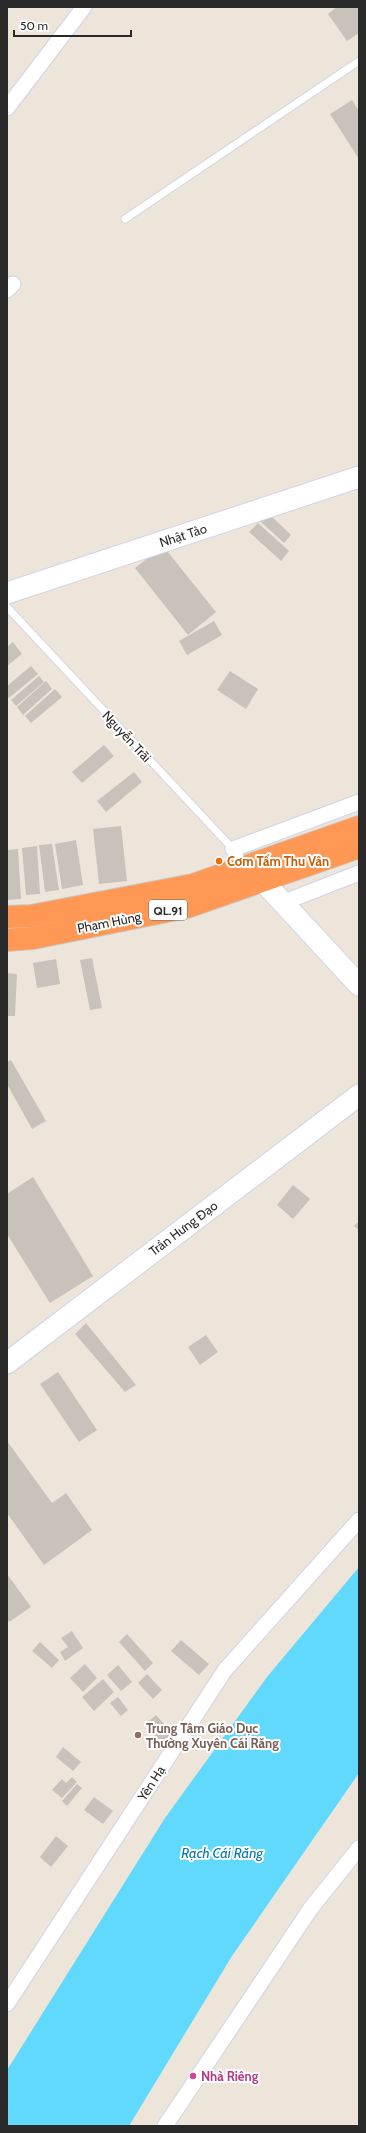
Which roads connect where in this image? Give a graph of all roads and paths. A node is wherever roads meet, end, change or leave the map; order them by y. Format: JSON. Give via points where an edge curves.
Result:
{"nodes":[{"id":1,"x":84,"y":7,"type":"edge"},
{"id":2,"x":359,"y":61,"type":"edge"},
{"id":3,"x":7,"y":108,"type":"edge"},
{"id":4,"x":124,"y":219,"type":"dead end"},
{"id":5,"x":359,"y":477,"type":"edge"},
{"id":6,"x":7,"y":593,"type":"edge"},
{"id":7,"x":7,"y":607,"type":"edge"},
{"id":8,"x":359,"y":802,"type":"edge"},
{"id":9,"x":359,"y":827,"type":"edge"},
{"id":10,"x":359,"y":847,"type":"edge"},
{"id":11,"x":233,"y":849,"type":"junction"},
{"id":12,"x":320,"y":851,"type":"junction"},
{"id":13,"x":255,"y":873,"type":"junction"},
{"id":14,"x":359,"y":873,"type":"edge"},
{"id":15,"x":282,"y":903,"type":"junction"},
{"id":16,"x":7,"y":917,"type":"edge"},
{"id":17,"x":7,"y":940,"type":"edge"},
{"id":18,"x":359,"y":985,"type":"edge"},
{"id":19,"x":359,"y":1095,"type":"edge"},
{"id":20,"x":7,"y":1362,"type":"edge"},
{"id":21,"x":359,"y":1520,"type":"edge"},
{"id":22,"x":359,"y":1848,"type":"edge"},
{"id":23,"x":7,"y":2004,"type":"edge"},
{"id":24,"x":165,"y":2126,"type":"edge"}],
"edges":[{"from":1,"to":3,"type":"street"},
{"from":2,"to":4,"type":"lane"},
{"from":5,"to":6,"type":"street","name":"Nhật Tảo"},
{"from":7,"to":11,"type":"lane","name":"Nguyễn Trãi"},
{"from":8,"to":11,"type":"street"},
{"from":9,"to":12,"type":"highway","number":"QL.91"},
{"from":10,"to":12,"type":"highway","number":"QL.91"},
{"from":11,"to":13,"type":"lane","name":"Nguyễn Trãi"},
{"from":12,"to":13,"type":"highway","name":"Phạm Hùng","number":"QL.91"},
{"from":13,"to":15,"type":"street","name":"Nguyễn Trãi"},
{"from":13,"to":16,"type":"highway","name":"Phạm Hùng","number":"QL.91","via":[[31,916]]},
{"from":13,"to":17,"type":"highway","name":"Phạm Hùng","number":"QL.91","via":[[187,907],[33,938]]},
{"from":14,"to":15,"type":"street"},
{"from":15,"to":18,"type":"street","name":"Nguyễn Trãi"},
{"from":19,"to":20,"type":"street","name":"Trần Hưng Đạo"},
{"from":21,"to":23,"type":"street","name":"Yên Hạ","via":[[225,1670]]},
{"from":22,"to":24,"type":"street","via":[[311,1908]]}]}
